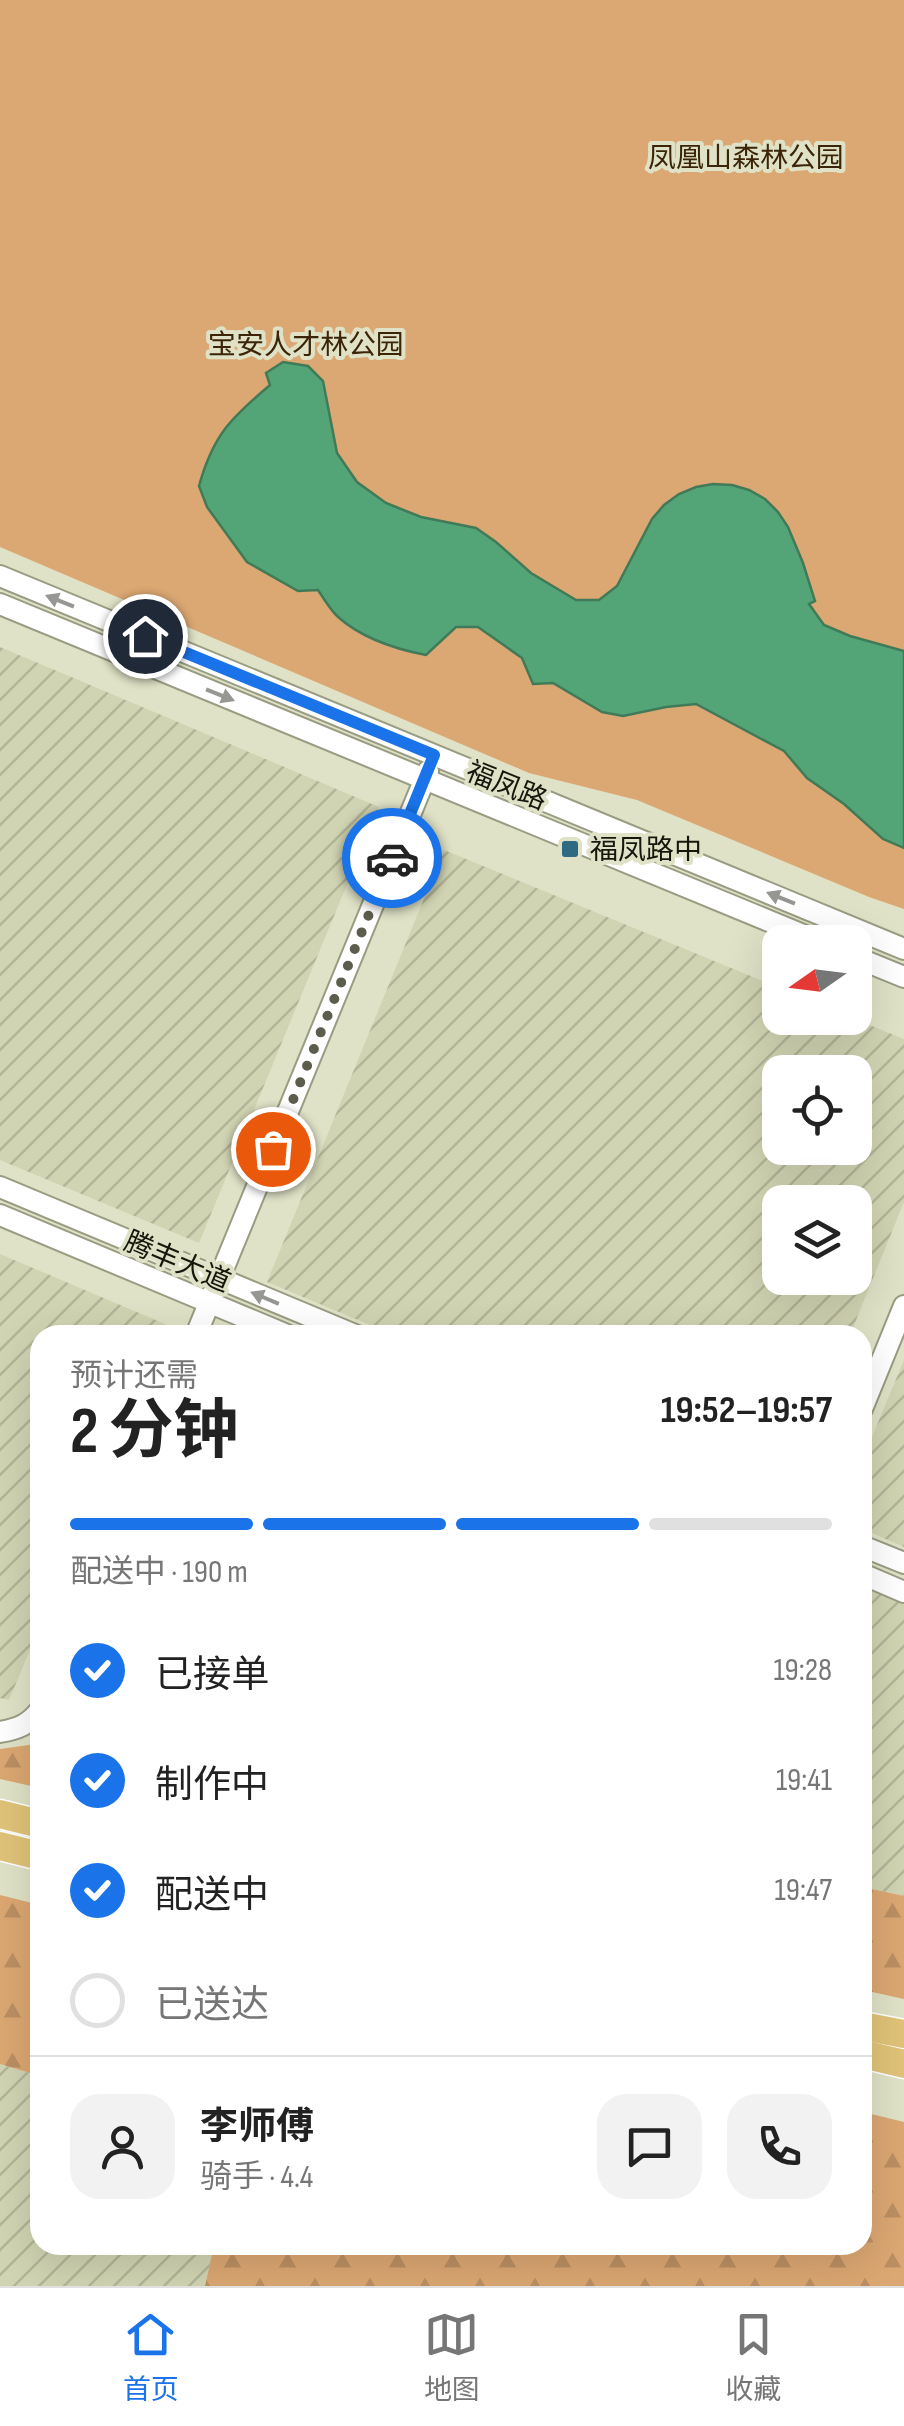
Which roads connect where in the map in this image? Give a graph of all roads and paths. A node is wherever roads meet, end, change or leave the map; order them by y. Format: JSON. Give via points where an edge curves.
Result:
{"nodes":[{"id":1,"x":0,"y":576,"type":"edge"},
{"id":2,"x":0,"y":604,"type":"edge"},
{"id":3,"x":434,"y":755,"type":"junction"},
{"id":4,"x":424,"y":779,"type":"junction"},
{"id":5,"x":666,"y":851,"type":"junction"},
{"id":6,"x":657,"y":875,"type":"junction"},
{"id":7,"x":779,"y":925,"type":"edge"},
{"id":8,"x":904,"y":949,"type":"edge"},
{"id":9,"x":872,"y":964,"type":"edge"},
{"id":10,"x":904,"y":977,"type":"edge"},
{"id":11,"x":0,"y":1187,"type":"edge"},
{"id":12,"x":0,"y":1216,"type":"edge"},
{"id":13,"x":220,"y":1278,"type":"junction"},
{"id":14,"x":210,"y":1303,"type":"junction"},
{"id":15,"x":904,"y":1306,"type":"edge"},
{"id":16,"x":200,"y":1325,"type":"edge"},
{"id":17,"x":263,"y":1325,"type":"edge"},
{"id":18,"x":331,"y":1325,"type":"edge"},
{"id":19,"x":872,"y":1384,"type":"edge"},
{"id":20,"x":872,"y":1550,"type":"edge"},
{"id":21,"x":904,"y":1564,"type":"edge"},
{"id":22,"x":872,"y":1578,"type":"edge"},
{"id":23,"x":904,"y":1592,"type":"edge"},
{"id":24,"x":0,"y":1814,"type":"edge"},
{"id":25,"x":30,"y":1822,"type":"edge"},
{"id":26,"x":0,"y":1846,"type":"edge"},
{"id":27,"x":30,"y":1854,"type":"edge"},
{"id":28,"x":872,"y":2028,"type":"edge"},
{"id":29,"x":904,"y":2034,"type":"edge"},
{"id":30,"x":872,"y":2056,"type":"edge"},
{"id":31,"x":904,"y":2064,"type":"edge"}],
"edges":[{"from":3,"to":1,"type":"main road","name":"福凤路","one_way":true},
{"from":2,"to":4,"type":"main road","name":"福凤路","one_way":true},
{"from":3,"to":4,"type":"main road"},
{"from":3,"to":5,"type":"main road","name":"福凤路"},
{"from":4,"to":6,"type":"main road","name":"福凤路"},
{"from":4,"to":13,"type":"main road"},
{"from":5,"to":6,"type":"main road"},
{"from":8,"to":5,"type":"main road","name":"福凤路","one_way":true},
{"from":6,"to":7,"type":"main road","name":"福凤路"},
{"from":9,"to":10,"type":"main road"},
{"from":11,"to":13,"type":"main road","name":"腾丰大道"},
{"from":12,"to":14,"type":"main road","name":"腾丰大道"},
{"from":13,"to":14,"type":"main road"},
{"from":18,"to":13,"type":"main road","name":"腾丰大道","one_way":true},
{"from":14,"to":16,"type":"main road"},
{"from":14,"to":17,"type":"main road","name":"腾丰大道"},
{"from":15,"to":19,"type":"main road"},
{"from":20,"to":21,"type":"main road"},
{"from":22,"to":23,"type":"main road"},
{"from":24,"to":25,"type":"highway"},
{"from":26,"to":27,"type":"highway"},
{"from":28,"to":29,"type":"highway"},
{"from":30,"to":31,"type":"highway"}]}
